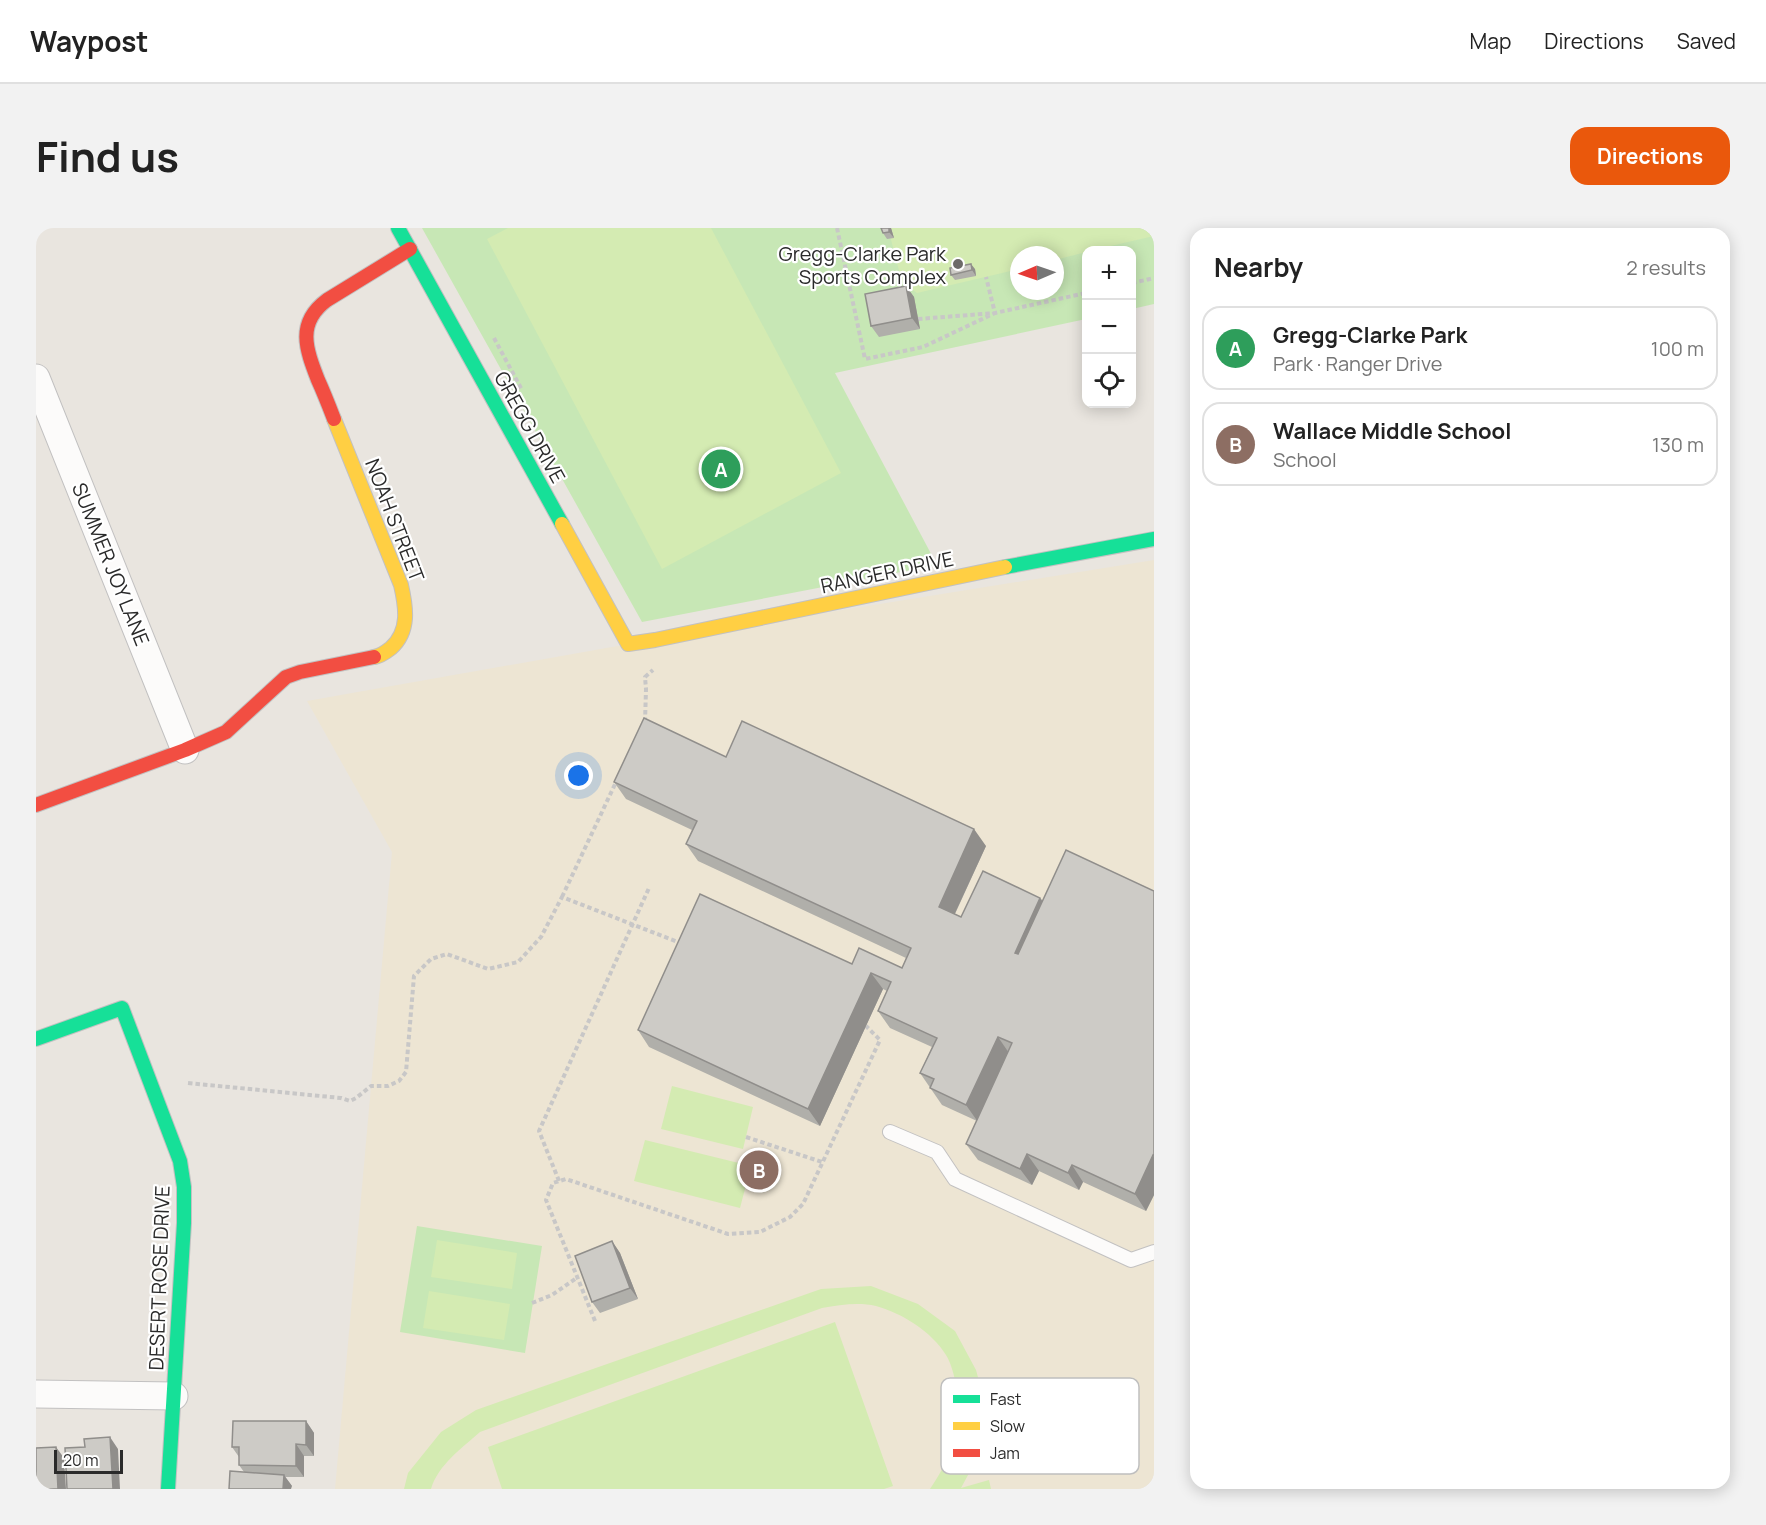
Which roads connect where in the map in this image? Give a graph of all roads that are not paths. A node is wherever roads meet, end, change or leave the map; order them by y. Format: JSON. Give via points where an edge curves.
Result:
{"nodes":[{"id":1,"x":398,"y":228,"type":"edge"},
{"id":2,"x":410,"y":249,"type":"junction"},
{"id":3,"x":36,"y":378,"type":"edge"},
{"id":4,"x":1154,"y":538,"type":"edge"},
{"id":5,"x":628,"y":644,"type":"joint"},
{"id":6,"x":185,"y":750,"type":"junction"},
{"id":7,"x":36,"y":805,"type":"edge"},
{"id":8,"x":36,"y":1039,"type":"edge"},
{"id":9,"x":890,"y":1132,"type":"dead end"},
{"id":10,"x":1154,"y":1252,"type":"edge"},
{"id":11,"x":36,"y":1394,"type":"edge"},
{"id":12,"x":174,"y":1396,"type":"junction"},
{"id":13,"x":168,"y":1489,"type":"edge"}],
"edges":[{"from":1,"to":2,"type":"street","name":"GREGG DRIVE"},
{"from":2,"to":5,"type":"street","name":"GREGG DRIVE"},
{"from":2,"to":6,"type":"street","name":"NOAH STREET","via":[[320,306],[306,333],[309,359],[401,585],[406,616],[398,642],[379,656],[286,677],[226,732]]},
{"from":3,"to":6,"type":"street","name":"SUMMER JOY LANE"},
{"from":4,"to":5,"type":"street","name":"RANGER DRIVE"},
{"from":6,"to":7,"type":"street","name":"NOAH STREET"},
{"from":8,"to":12,"type":"street","name":"DESERT ROSE DRIVE","via":[[122,1008],[180,1161],[184,1188]]},
{"from":9,"to":10,"type":"lane","via":[[937,1152],[955,1179],[1131,1260]]},
{"from":11,"to":12,"type":"street"},
{"from":12,"to":13,"type":"street","name":"DESERT ROSE DRIVE"}]}
